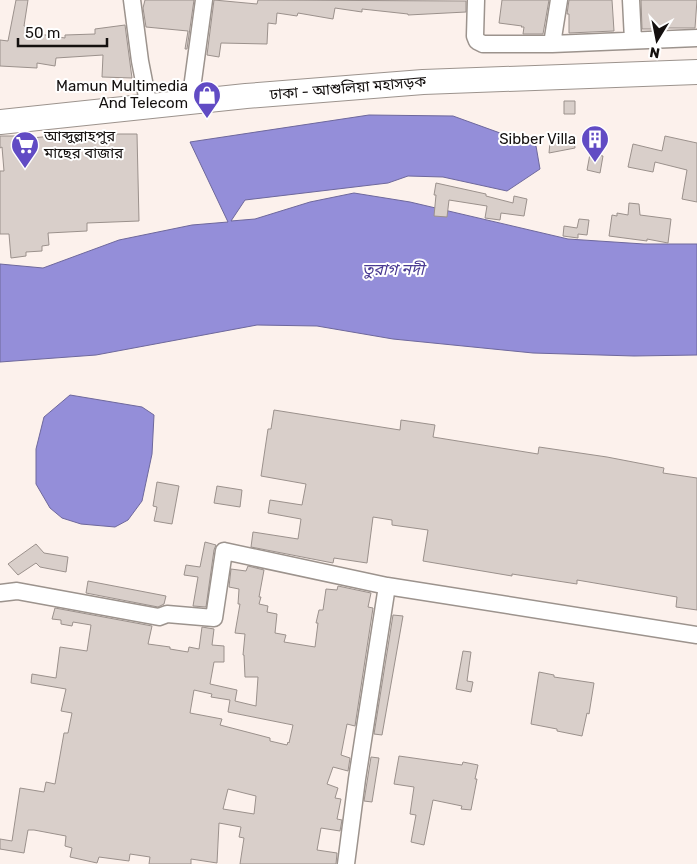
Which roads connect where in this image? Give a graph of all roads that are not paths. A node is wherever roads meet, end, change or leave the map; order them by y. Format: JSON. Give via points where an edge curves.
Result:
{"nodes":[{"id":1,"x":132,"y":0,"type":"edge"},
{"id":2,"x":204,"y":0,"type":"edge"},
{"id":3,"x":476,"y":0,"type":"edge"},
{"id":4,"x":559,"y":0,"type":"edge"},
{"id":5,"x":632,"y":0,"type":"edge"},
{"id":6,"x":697,"y":38,"type":"edge"},
{"id":7,"x":633,"y":40,"type":"junction"},
{"id":8,"x":552,"y":44,"type":"junction"},
{"id":9,"x":697,"y":72,"type":"edge"},
{"id":10,"x":190,"y":103,"type":"junction"},
{"id":11,"x":149,"y":107,"type":"junction"},
{"id":12,"x":0,"y":108,"type":"edge"},
{"id":13,"x":0,"y":122,"type":"edge"},
{"id":14,"x":387,"y":586,"type":"junction"},
{"id":15,"x":0,"y":593,"type":"edge"},
{"id":16,"x":697,"y":635,"type":"edge"},
{"id":17,"x":346,"y":864,"type":"edge"}],
"edges":[{"from":1,"to":11,"type":"street"},
{"from":2,"to":10,"type":"street"},
{"from":3,"to":8,"type":"street","via":[[477,41],[483,44]]},
{"from":4,"to":8,"type":"street"},
{"from":5,"to":7,"type":"street"},
{"from":6,"to":7,"type":"street"},
{"from":7,"to":8,"type":"street"},
{"from":9,"to":10,"type":"highway","name":"ঢাকা - আশুলিয়া মহাসড়ক","via":[[423,82]]},
{"from":10,"to":11,"type":"highway","name":"ঢাকা - আশুলিয়া মহাসড়ক"},
{"from":11,"to":12,"type":"highway"},
{"from":11,"to":13,"type":"highway","name":"ঢাকা - আশুলিয়া মহাসড়ক"},
{"from":14,"to":15,"type":"street","via":[[224,551],[214,618],[167,614],[159,617],[17,591]]},
{"from":14,"to":16,"type":"street"},
{"from":14,"to":17,"type":"street","via":[[356,779]]}]}
